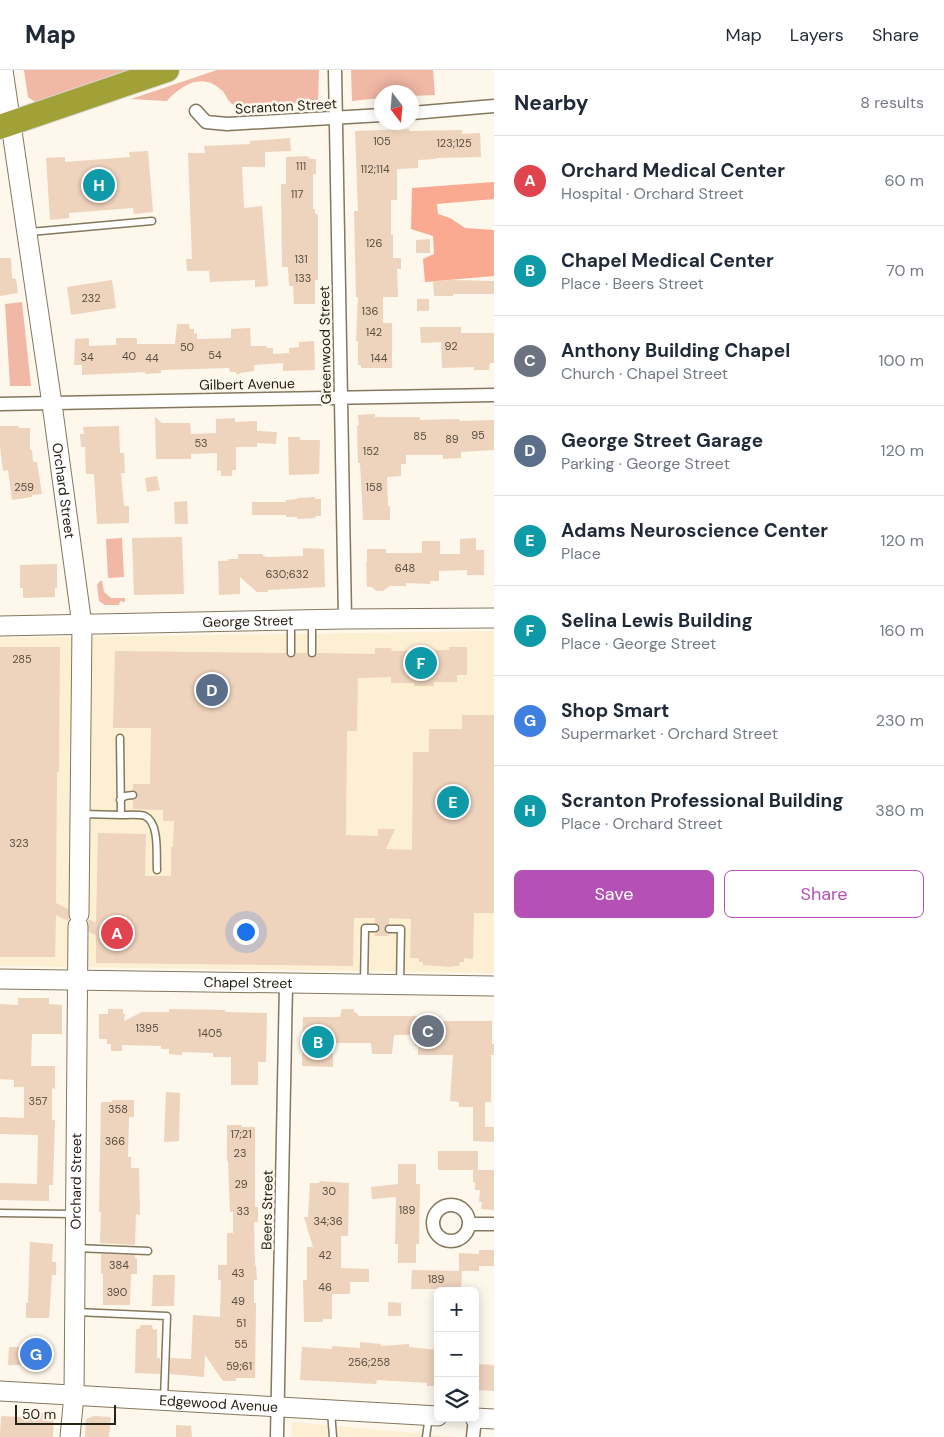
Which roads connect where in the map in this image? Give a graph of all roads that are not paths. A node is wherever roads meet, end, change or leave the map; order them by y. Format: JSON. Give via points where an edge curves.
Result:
{"nodes":[{"id":1,"x":3,"y":70,"type":"edge"},
{"id":2,"x":167,"y":70,"type":"edge"},
{"id":3,"x":335,"y":70,"type":"edge"},
{"id":4,"x":494,"y":106,"type":"edge"},
{"id":5,"x":196,"y":111,"type":"dead end"},
{"id":6,"x":419,"y":112,"type":"edge"},
{"id":7,"x":374,"y":116,"type":"edge"},
{"id":8,"x":336,"y":119,"type":"junction"},
{"id":9,"x":5,"y":125,"type":"edge"},
{"id":10,"x":152,"y":221,"type":"dead end"},
{"id":11,"x":26,"y":233,"type":"junction"},
{"id":12,"x":494,"y":394,"type":"edge"},
{"id":13,"x":341,"y":397,"type":"junction"},
{"id":14,"x":0,"y":404,"type":"edge"},
{"id":15,"x":52,"y":404,"type":"junction"},
{"id":16,"x":494,"y":618,"type":"edge"},
{"id":17,"x":345,"y":619,"type":"junction"},
{"id":18,"x":291,"y":620,"type":"junction"},
{"id":19,"x":312,"y":620,"type":"junction"},
{"id":20,"x":82,"y":625,"type":"junction"},
{"id":21,"x":0,"y":626,"type":"edge"},
{"id":22,"x":292,"y":653,"type":"dead end"},
{"id":23,"x":312,"y":653,"type":"dead end"},
{"id":24,"x":120,"y":738,"type":"dead end"},
{"id":25,"x":133,"y":795,"type":"dead end"},
{"id":26,"x":120,"y":800,"type":"junction"},
{"id":27,"x":80,"y":814,"type":"junction"},
{"id":28,"x":120,"y":815,"type":"junction"},
{"id":29,"x":157,"y":870,"type":"dead end"},
{"id":30,"x":375,"y":928,"type":"dead end"},
{"id":31,"x":389,"y":929,"type":"dead end"},
{"id":32,"x":0,"y":980,"type":"edge"},
{"id":33,"x":78,"y":980,"type":"junction"},
{"id":34,"x":286,"y":984,"type":"junction"},
{"id":35,"x":364,"y":985,"type":"junction"},
{"id":36,"x":400,"y":985,"type":"junction"},
{"id":37,"x":494,"y":986,"type":"edge"},
{"id":38,"x":0,"y":1213,"type":"edge"},
{"id":39,"x":76,"y":1214,"type":"junction"},
{"id":40,"x":469,"y":1224,"type":"dead end"},
{"id":41,"x":494,"y":1224,"type":"edge"},
{"id":42,"x":75,"y":1248,"type":"junction"},
{"id":43,"x":148,"y":1252,"type":"dead end"},
{"id":44,"x":74,"y":1311,"type":"junction"},
{"id":45,"x":0,"y":1391,"type":"edge"},
{"id":46,"x":74,"y":1395,"type":"junction"},
{"id":47,"x":164,"y":1400,"type":"junction"},
{"id":48,"x":279,"y":1407,"type":"junction"},
{"id":49,"x":331,"y":1410,"type":"junction"},
{"id":50,"x":433,"y":1416,"type":"edge"},
{"id":51,"x":479,"y":1418,"type":"edge"},
{"id":52,"x":494,"y":1419,"type":"edge"},
{"id":53,"x":475,"y":1422,"type":"edge"},
{"id":54,"x":70,"y":1437,"type":"edge"},
{"id":55,"x":277,"y":1437,"type":"edge"},
{"id":56,"x":333,"y":1437,"type":"edge"},
{"id":57,"x":426,"y":1437,"type":"edge"},
{"id":58,"x":473,"y":1437,"type":"edge"}],
"edges":[{"from":1,"to":9,"type":"main road","name":"Orchard Street"},
{"from":2,"to":9,"type":"highway"},
{"from":3,"to":8,"type":"street","name":"Greenwood Street"},
{"from":4,"to":6,"type":"street"},
{"from":5,"to":8,"type":"street","name":"Scranton Street","via":[[206,122],[227,124]]},
{"from":7,"to":8,"type":"street","name":"Scranton Street"},
{"from":8,"to":13,"type":"street","name":"Greenwood Street"},
{"from":9,"to":11,"type":"main road","name":"Orchard Street"},
{"from":10,"to":11,"type":"lane"},
{"from":11,"to":15,"type":"main road","name":"Orchard Street"},
{"from":12,"to":13,"type":"street","name":"Gilbert Avenue"},
{"from":13,"to":15,"type":"street","name":"Gilbert Avenue"},
{"from":13,"to":17,"type":"street","name":"Greenwood Street"},
{"from":14,"to":15,"type":"street","name":"Gilbert Avenue"},
{"from":15,"to":20,"type":"main road","name":"Orchard Street"},
{"from":16,"to":17,"type":"main road","name":"George Street"},
{"from":17,"to":19,"type":"main road","name":"George Street"},
{"from":18,"to":19,"type":"main road","name":"George Street"},
{"from":18,"to":20,"type":"main road","name":"George Street"},
{"from":18,"to":22,"type":"lane"},
{"from":19,"to":23,"type":"lane"},
{"from":20,"to":21,"type":"main road","name":"George Street"},
{"from":20,"to":27,"type":"main road","name":"Orchard Street"},
{"from":24,"to":26,"type":"lane"},
{"from":25,"to":26,"type":"lane"},
{"from":26,"to":28,"type":"lane"},
{"from":27,"to":28,"type":"lane"},
{"from":27,"to":33,"type":"main road","name":"Orchard Street"},
{"from":28,"to":29,"type":"lane","via":[[144,813],[151,821],[156,836]]},
{"from":30,"to":35,"type":"lane","via":[[365,928]]},
{"from":31,"to":36,"type":"lane","via":[[401,929]]},
{"from":32,"to":33,"type":"main road","name":"Chapel Street"},
{"from":33,"to":34,"type":"main road","name":"Chapel Street"},
{"from":33,"to":39,"type":"main road","name":"Orchard Street"},
{"from":34,"to":35,"type":"main road","name":"Chapel Street"},
{"from":34,"to":48,"type":"street","name":"Beers Street"},
{"from":35,"to":36,"type":"main road","name":"Chapel Street"},
{"from":36,"to":37,"type":"main road","name":"Chapel Street"},
{"from":38,"to":39,"type":"lane"},
{"from":39,"to":42,"type":"main road","name":"Orchard Street"},
{"from":40,"to":41,"type":"street"},
{"from":42,"to":43,"type":"lane"},
{"from":42,"to":44,"type":"main road","name":"Orchard Street"},
{"from":44,"to":46,"type":"main road","name":"Orchard Street"},
{"from":44,"to":47,"type":"lane","via":[[168,1316]]},
{"from":45,"to":46,"type":"main road","name":"Edgewood Avenue"},
{"from":46,"to":47,"type":"main road","name":"Edgewood Avenue"},
{"from":46,"to":54,"type":"main road","name":"Orchard Street"},
{"from":47,"to":48,"type":"main road","name":"Edgewood Avenue"},
{"from":48,"to":49,"type":"main road","name":"Edgewood Avenue"},
{"from":48,"to":55,"type":"street","name":"Beers Street"},
{"from":49,"to":50,"type":"main road","name":"Edgewood Avenue"},
{"from":49,"to":56,"type":"lane"},
{"from":50,"to":57,"type":"lane"},
{"from":51,"to":52,"type":"main road"},
{"from":53,"to":58,"type":"street"}]}
